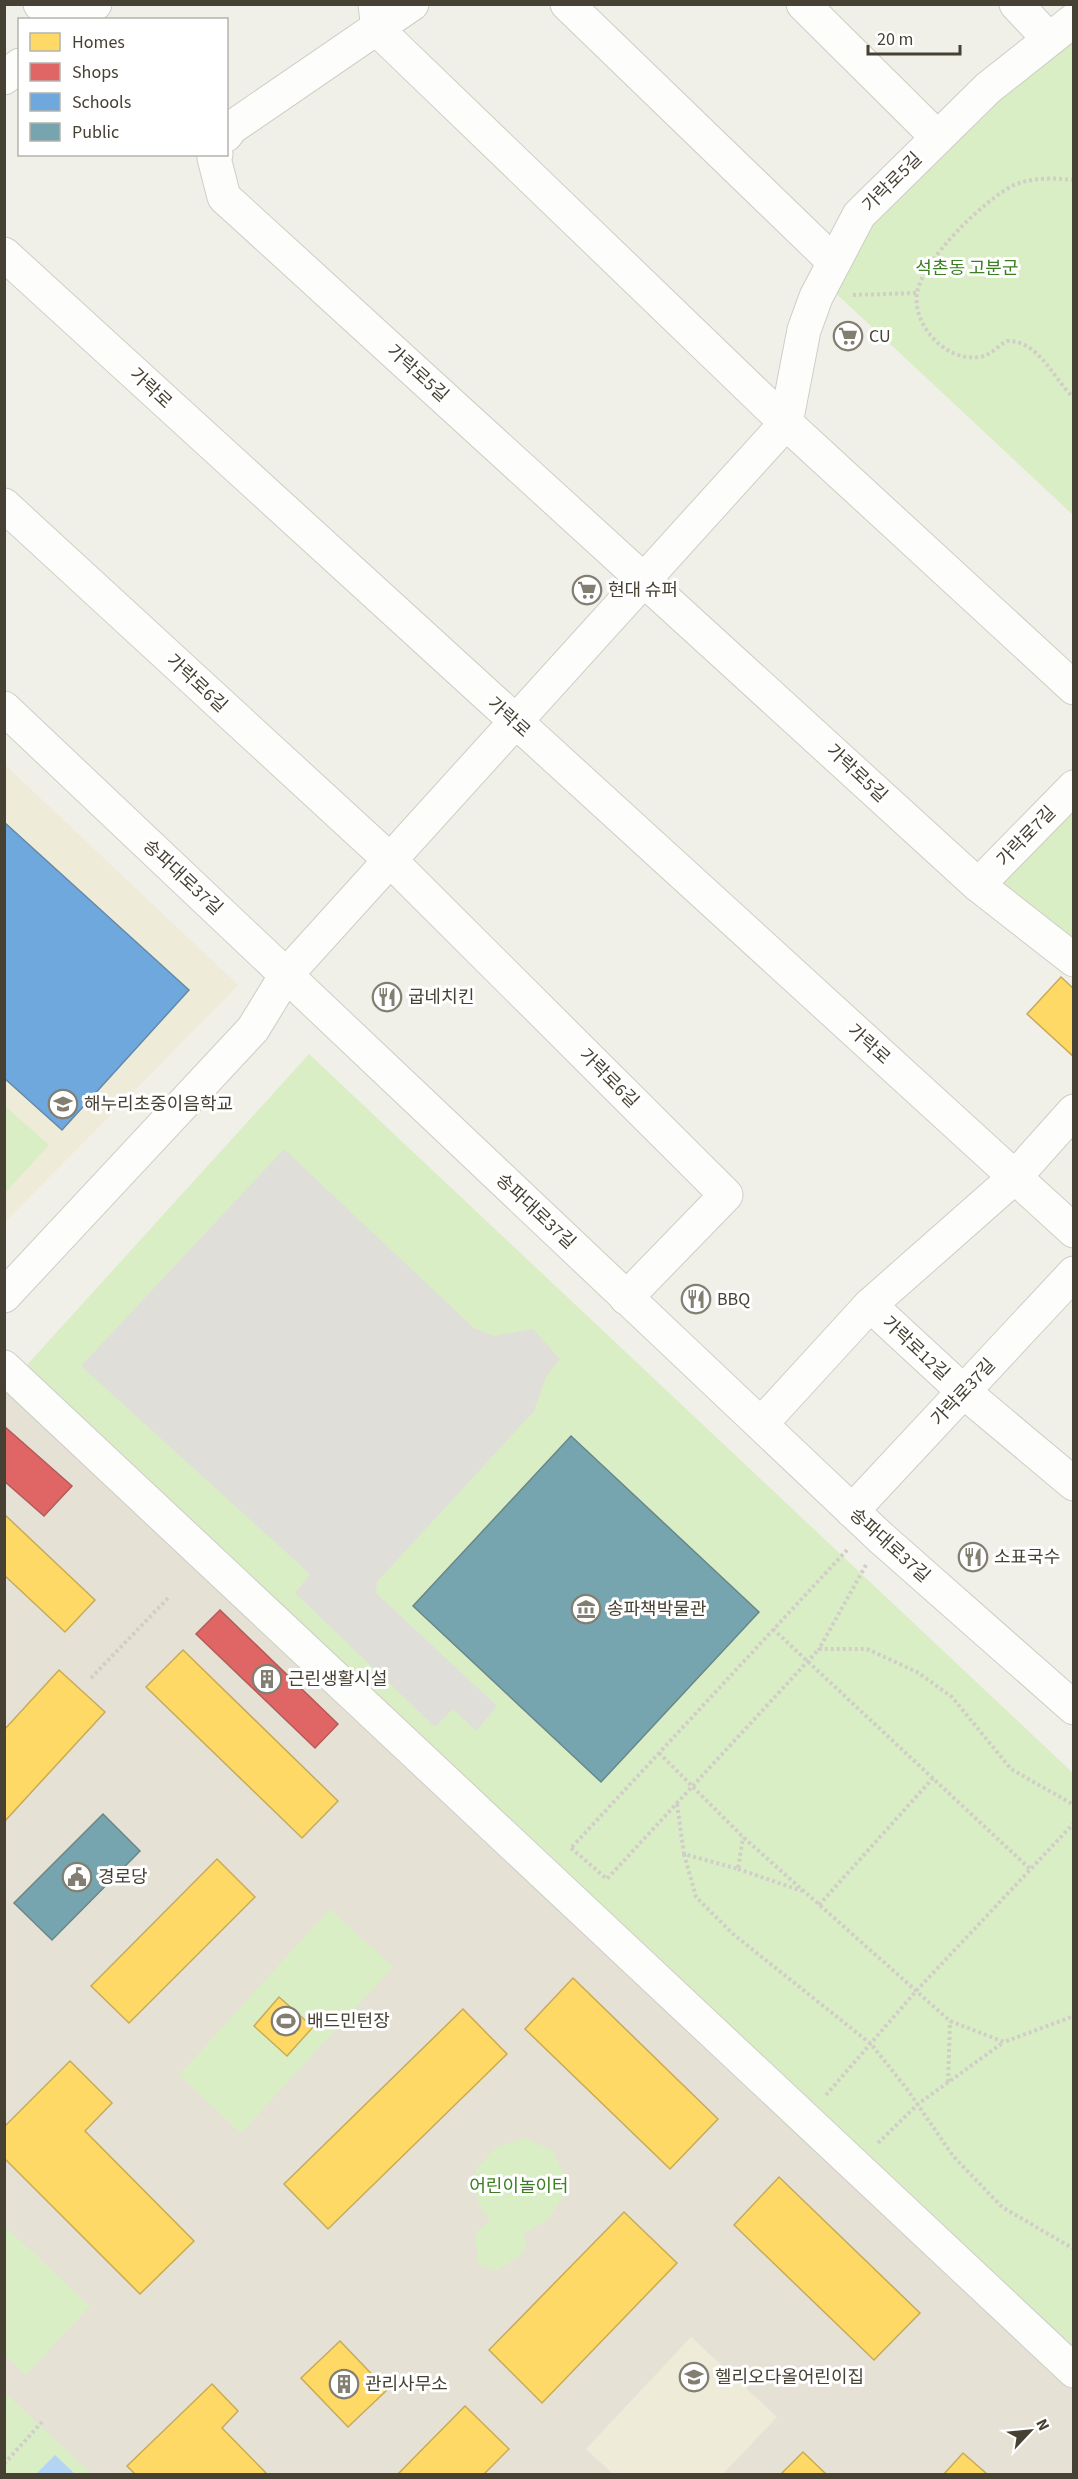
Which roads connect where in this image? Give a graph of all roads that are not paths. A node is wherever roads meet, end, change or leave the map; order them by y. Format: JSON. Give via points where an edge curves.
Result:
{"nodes":[{"id":1,"x":40,"y":4,"type":"edge"},
{"id":2,"x":95,"y":4,"type":"edge"},
{"id":3,"x":412,"y":4,"type":"edge"},
{"id":4,"x":567,"y":4,"type":"edge"},
{"id":5,"x":803,"y":4,"type":"edge"},
{"id":6,"x":1016,"y":4,"type":"edge"},
{"id":7,"x":377,"y":17,"type":"edge"},
{"id":8,"x":54,"y":18,"type":"edge"},
{"id":9,"x":77,"y":18,"type":"edge"},
{"id":10,"x":1061,"y":30,"type":"edge"},
{"id":11,"x":18,"y":67,"type":"edge"},
{"id":12,"x":4,"y":78,"type":"edge"},
{"id":13,"x":228,"y":132,"type":"edge"},
{"id":14,"x":937,"y":137,"type":"junction"},
{"id":15,"x":215,"y":156,"type":"edge"},
{"id":16,"x":4,"y":254,"type":"edge"},
{"id":17,"x":834,"y":262,"type":"junction"},
{"id":18,"x":786,"y":423,"type":"junction"},
{"id":19,"x":4,"y":505,"type":"edge"},
{"id":20,"x":645,"y":579,"type":"junction"},
{"id":21,"x":1074,"y":688,"type":"edge"},
{"id":22,"x":4,"y":708,"type":"edge"},
{"id":23,"x":515,"y":723,"type":"junction"},
{"id":24,"x":1074,"y":787,"type":"edge"},
{"id":25,"x":390,"y":860,"type":"junction"},
{"id":26,"x":978,"y":885,"type":"junction"},
{"id":27,"x":1074,"y":960,"type":"edge"},
{"id":28,"x":286,"y":975,"type":"junction"},
{"id":29,"x":1074,"y":1111,"type":"edge"},
{"id":30,"x":1015,"y":1177,"type":"junction"},
{"id":31,"x":1074,"y":1231,"type":"edge"},
{"id":32,"x":1074,"y":1273,"type":"edge"},
{"id":33,"x":4,"y":1296,"type":"edge"},
{"id":34,"x":626,"y":1298,"type":"junction"},
{"id":35,"x":870,"y":1305,"type":"junction"},
{"id":36,"x":4,"y":1367,"type":"edge"},
{"id":37,"x":963,"y":1391,"type":"junction"},
{"id":38,"x":761,"y":1424,"type":"junction"},
{"id":39,"x":1074,"y":1484,"type":"edge"},
{"id":40,"x":852,"y":1510,"type":"junction"},
{"id":41,"x":1074,"y":1708,"type":"edge"},
{"id":42,"x":1074,"y":2371,"type":"edge"}],
"edges":[{"from":1,"to":8,"type":"street"},
{"from":2,"to":9,"type":"street"},
{"from":3,"to":7,"type":"street"},
{"from":4,"to":17,"type":"street"},
{"from":5,"to":14,"type":"street","name":"가락로5길"},
{"from":6,"to":10,"type":"street","name":"가락로5길"},
{"from":7,"to":13,"type":"street"},
{"from":7,"to":18,"type":"street"},
{"from":10,"to":14,"type":"street","name":"가락로5길","via":[[988,88]]},
{"from":11,"to":12,"type":"street"},
{"from":14,"to":17,"type":"street","name":"가락로5길","via":[[859,215]]},
{"from":15,"to":20,"type":"street","name":"가락로5길","via":[[224,197]]},
{"from":16,"to":23,"type":"street","name":"가락로"},
{"from":17,"to":18,"type":"street","name":"가락로5길","via":[[804,330]]},
{"from":18,"to":20,"type":"street"},
{"from":18,"to":21,"type":"street"},
{"from":19,"to":25,"type":"street","name":"가락로6길"},
{"from":20,"to":23,"type":"street"},
{"from":20,"to":26,"type":"street","name":"가락로5길"},
{"from":22,"to":28,"type":"street","name":"송파대로37길"},
{"from":23,"to":25,"type":"street"},
{"from":23,"to":30,"type":"street","name":"가락로"},
{"from":24,"to":26,"type":"street","name":"가락로7길"},
{"from":25,"to":28,"type":"street"},
{"from":25,"to":34,"type":"street","name":"가락로6길","via":[[726,1195]]},
{"from":26,"to":27,"type":"street","name":"가락로5길"},
{"from":28,"to":33,"type":"street","via":[[253,1029]]},
{"from":28,"to":34,"type":"street","name":"송파대로37길"},
{"from":29,"to":30,"type":"street"},
{"from":30,"to":31,"type":"street","name":"가락로"},
{"from":30,"to":35,"type":"street"},
{"from":32,"to":37,"type":"street","name":"가락로37길"},
{"from":34,"to":38,"type":"street","name":"송파대로37길"},
{"from":35,"to":37,"type":"street","name":"가락로12길"},
{"from":35,"to":38,"type":"street"},
{"from":36,"to":42,"type":"street"},
{"from":37,"to":39,"type":"street","name":"가락로12길"},
{"from":37,"to":40,"type":"street","name":"가락로37길"},
{"from":38,"to":40,"type":"street","name":"송파대로37길"},
{"from":40,"to":41,"type":"street","name":"송파대로37길","via":[[865,1542]]}]}
